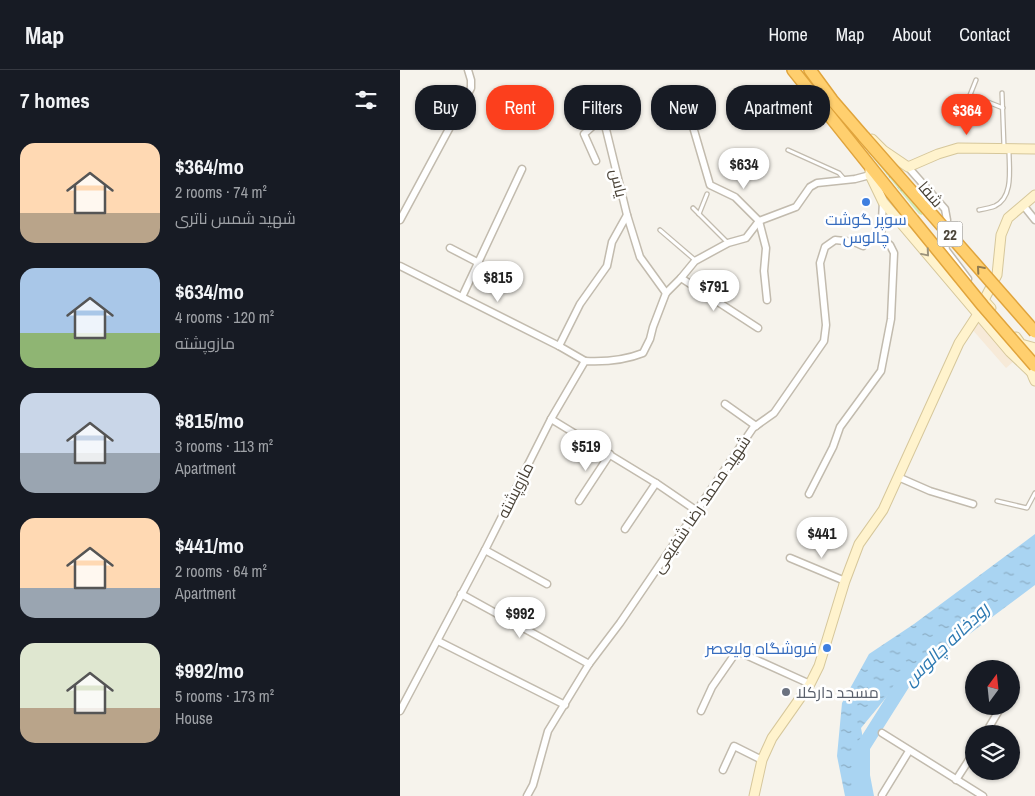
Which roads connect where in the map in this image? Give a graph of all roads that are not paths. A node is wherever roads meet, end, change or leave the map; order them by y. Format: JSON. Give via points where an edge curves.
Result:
{"nodes":[{"id":1,"x":468,"y":70,"type":"edge"},
{"id":2,"x":793,"y":70,"type":"edge"},
{"id":3,"x":814,"y":72,"type":"edge"},
{"id":4,"x":976,"y":80,"type":"dead end"},
{"id":5,"x":1002,"y":93,"type":"dead end"},
{"id":6,"x":832,"y":100,"type":"junction"},
{"id":7,"x":1003,"y":108,"type":"junction"},
{"id":8,"x":694,"y":130,"type":"edge"},
{"id":9,"x":1007,"y":148,"type":"junction"},
{"id":10,"x":1035,"y":149,"type":"edge"},
{"id":11,"x":788,"y":150,"type":"dead end"},
{"id":12,"x":857,"y":151,"type":"junction"},
{"id":13,"x":596,"y":161,"type":"dead end"},
{"id":14,"x":908,"y":167,"type":"junction"},
{"id":15,"x":522,"y":169,"type":"dead end"},
{"id":16,"x":870,"y":172,"type":"junction"},
{"id":17,"x":846,"y":181,"type":"junction"},
{"id":18,"x":707,"y":194,"type":"dead end"},
{"id":19,"x":1035,"y":195,"type":"edge"},
{"id":20,"x":884,"y":202,"type":"junction"},
{"id":21,"x":1023,"y":205,"type":"junction"},
{"id":22,"x":693,"y":208,"type":"dead end"},
{"id":23,"x":979,"y":210,"type":"dead end"},
{"id":24,"x":699,"y":214,"type":"junction"},
{"id":25,"x":627,"y":215,"type":"junction"},
{"id":26,"x":400,"y":220,"type":"edge"},
{"id":27,"x":1035,"y":220,"type":"edge"},
{"id":28,"x":759,"y":221,"type":"junction"},
{"id":29,"x":660,"y":230,"type":"dead end"},
{"id":30,"x":728,"y":243,"type":"junction"},
{"id":31,"x":863,"y":246,"type":"dead end"},
{"id":32,"x":450,"y":248,"type":"dead end"},
{"id":33,"x":696,"y":261,"type":"junction"},
{"id":34,"x":479,"y":262,"type":"junction"},
{"id":35,"x":400,"y":266,"type":"edge"},
{"id":36,"x":681,"y":278,"type":"junction"},
{"id":37,"x":666,"y":293,"type":"junction"},
{"id":38,"x":462,"y":297,"type":"junction"},
{"id":39,"x":767,"y":300,"type":"dead end"},
{"id":40,"x":984,"y":300,"type":"junction"},
{"id":41,"x":978,"y":314,"type":"junction"},
{"id":42,"x":758,"y":328,"type":"dead end"},
{"id":43,"x":1035,"y":332,"type":"edge"},
{"id":44,"x":1021,"y":344,"type":"junction"},
{"id":45,"x":559,"y":346,"type":"junction"},
{"id":46,"x":1035,"y":348,"type":"edge"},
{"id":47,"x":1010,"y":352,"type":"junction"},
{"id":48,"x":1035,"y":354,"type":"edge"},
{"id":49,"x":584,"y":361,"type":"junction"},
{"id":50,"x":1034,"y":373,"type":"edge"},
{"id":51,"x":725,"y":404,"type":"dead end"},
{"id":52,"x":551,"y":419,"type":"junction"},
{"id":53,"x":756,"y":426,"type":"junction"},
{"id":54,"x":610,"y":454,"type":"junction"},
{"id":55,"x":898,"y":477,"type":"junction"},
{"id":56,"x":656,"y":483,"type":"junction"},
{"id":57,"x":1035,"y":493,"type":"edge"},
{"id":58,"x":808,"y":494,"type":"dead end"},
{"id":59,"x":579,"y":501,"type":"dead end"},
{"id":60,"x":997,"y":501,"type":"dead end"},
{"id":61,"x":973,"y":504,"type":"dead end"},
{"id":62,"x":696,"y":511,"type":"junction"},
{"id":63,"x":625,"y":529,"type":"dead end"},
{"id":64,"x":485,"y":550,"type":"junction"},
{"id":65,"x":790,"y":558,"type":"dead end"},
{"id":66,"x":845,"y":581,"type":"junction"},
{"id":67,"x":547,"y":584,"type":"dead end"},
{"id":68,"x":461,"y":594,"type":"junction"},
{"id":69,"x":438,"y":641,"type":"junction"},
{"id":70,"x":589,"y":664,"type":"junction"},
{"id":71,"x":810,"y":684,"type":"junction"},
{"id":72,"x":565,"y":705,"type":"junction"},
{"id":73,"x":400,"y":711,"type":"edge"},
{"id":74,"x":701,"y":711,"type":"dead end"},
{"id":75,"x":882,"y":734,"type":"dead end"},
{"id":76,"x":909,"y":751,"type":"junction"},
{"id":77,"x":762,"y":760,"type":"junction"},
{"id":78,"x":965,"y":766,"type":"edge"},
{"id":79,"x":723,"y":770,"type":"dead end"},
{"id":80,"x":956,"y":780,"type":"junction"},
{"id":81,"x":882,"y":795,"type":"dead end"},
{"id":82,"x":527,"y":796,"type":"edge"},
{"id":83,"x":754,"y":796,"type":"edge"},
{"id":84,"x":983,"y":796,"type":"edge"}],
"edges":[{"from":1,"to":26,"type":"street","via":[[472,88]]},
{"from":2,"to":12,"type":"highway","number":"22"},
{"from":3,"to":6,"type":"highway","number":"22"},
{"from":4,"to":7,"type":"lane","via":[[970,95]]},
{"from":5,"to":7,"type":"lane"},
{"from":6,"to":12,"type":"highway","number":"22","via":[[851,132]]},
{"from":6,"to":14,"type":"street","via":[[883,150]]},
{"from":43,"to":6,"type":"highway","number":"22","one_way":true,"bridge":true},
{"from":7,"to":9,"type":"lane"},
{"from":8,"to":28,"type":"street","via":[[710,185],[735,197]]},
{"from":9,"to":10,"type":"street"},
{"from":9,"to":14,"type":"street","via":[[958,148]]},
{"from":9,"to":23,"type":"lane","via":[[1009,184],[1006,196],[996,206]]},
{"from":11,"to":17,"type":"lane","via":[[839,173]]},
{"from":12,"to":16,"type":"highway","number":"22"},
{"from":13,"to":25,"type":"street","name":"یاس","via":[[584,134],[603,118]]},
{"from":14,"to":40,"type":"street","name":"شفا","via":[[944,209],[946,250]]},
{"from":15,"to":34,"type":"street"},
{"from":16,"to":17,"type":"street"},
{"from":16,"to":20,"type":"street"},
{"from":16,"to":50,"type":"highway","number":"22","bridge":true,"via":[[983,306]]},
{"from":17,"to":28,"type":"street","via":[[817,183],[810,187],[796,207]]},
{"from":18,"to":24,"type":"lane"},
{"from":19,"to":21,"type":"street"},
{"from":20,"to":41,"type":"street","one_way":true},
{"from":20,"to":58,"type":"street","via":[[881,238],[894,253],[891,319],[881,371],[840,428]]},
{"from":21,"to":27,"type":"street"},
{"from":21,"to":40,"type":"street","via":[[1008,218],[1001,235],[997,275]]},
{"from":22,"to":24,"type":"lane"},
{"from":24,"to":30,"type":"lane"},
{"from":25,"to":37,"type":"street","name":"یاس","via":[[640,257]]},
{"from":25,"to":45,"type":"street","via":[[612,242],[607,266],[580,304]]},
{"from":28,"to":30,"type":"street","via":[[746,238]]},
{"from":28,"to":39,"type":"street","via":[[766,248]]},
{"from":29,"to":33,"type":"lane"},
{"from":30,"to":33,"type":"street"},
{"from":31,"to":53,"type":"street","name":"شهید محمد رضا شفیعی","via":[[835,240],[825,247],[820,263],[826,325],[824,341],[774,413]]},
{"from":32,"to":34,"type":"street"},
{"from":33,"to":36,"type":"street"},
{"from":34,"to":38,"type":"street"},
{"from":35,"to":38,"type":"street"},
{"from":36,"to":37,"type":"street"},
{"from":36,"to":42,"type":"street"},
{"from":37,"to":49,"type":"street","via":[[643,353],[629,359]]},
{"from":38,"to":45,"type":"street"},
{"from":40,"to":44,"type":"street"},
{"from":41,"to":47,"type":"street"},
{"from":41,"to":55,"type":"street","via":[[960,343]]},
{"from":44,"to":46,"type":"street"},
{"from":44,"to":47,"type":"street","via":[[1019,352]]},
{"from":45,"to":49,"type":"street"},
{"from":47,"to":50,"type":"street"},
{"from":48,"to":50,"type":"street","via":[[1030,363]]},
{"from":49,"to":52,"type":"street","name":"مازوپشته"},
{"from":51,"to":53,"type":"street"},
{"from":52,"to":54,"type":"street"},
{"from":52,"to":64,"type":"street","name":"مازوپشته"},
{"from":53,"to":62,"type":"street","name":"شهید محمد رضا شفیعی"},
{"from":54,"to":56,"type":"street"},
{"from":54,"to":59,"type":"street"},
{"from":55,"to":61,"type":"street"},
{"from":55,"to":66,"type":"street","via":[[883,510],[859,544]]},
{"from":56,"to":62,"type":"street"},
{"from":56,"to":63,"type":"street"},
{"from":57,"to":60,"type":"lane","via":[[1027,508]]},
{"from":62,"to":70,"type":"street","name":"شهید محمد رضا شفیعی"},
{"from":64,"to":67,"type":"street"},
{"from":64,"to":68,"type":"street","name":"مازوپشته"},
{"from":65,"to":66,"type":"street"},
{"from":66,"to":71,"type":"street"},
{"from":68,"to":69,"type":"street","name":"مازوپشته"},
{"from":68,"to":70,"type":"street"},
{"from":69,"to":72,"type":"street"},
{"from":69,"to":73,"type":"street","name":"مازوپشته"},
{"from":70,"to":72,"type":"street","name":"شهید محمد رضا شفیعی"},
{"from":71,"to":74,"type":"street","via":[[737,652],[712,687]]},
{"from":71,"to":77,"type":"street","via":[[772,738]]},
{"from":72,"to":82,"type":"street","name":"شهید محمد رضا شفیعی","via":[[548,731]]},
{"from":75,"to":76,"type":"street"},
{"from":76,"to":80,"type":"street"},
{"from":76,"to":81,"type":"street"},
{"from":77,"to":79,"type":"street","via":[[734,746]]},
{"from":77,"to":83,"type":"street"},
{"from":78,"to":80,"type":"street"},
{"from":80,"to":84,"type":"street"}]}
